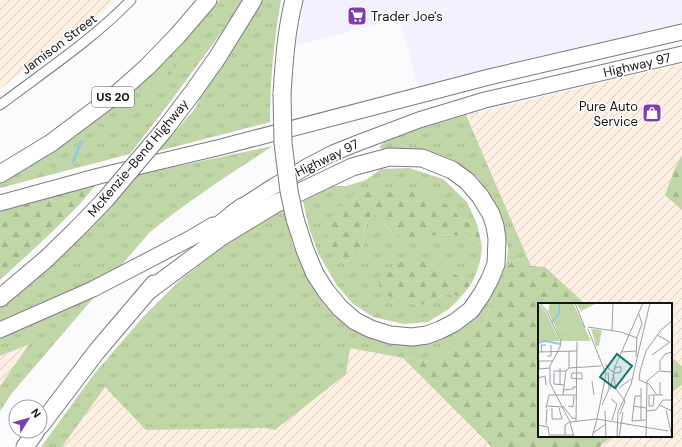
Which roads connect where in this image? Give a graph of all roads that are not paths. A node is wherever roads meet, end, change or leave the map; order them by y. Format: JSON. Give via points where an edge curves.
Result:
{"nodes":[{"id":1,"x":131,"y":0,"type":"edge"},
{"id":2,"x":208,"y":0,"type":"edge"},
{"id":3,"x":253,"y":0,"type":"edge"},
{"id":4,"x":294,"y":0,"type":"edge"},
{"id":5,"x":682,"y":32,"type":"edge"},
{"id":6,"x":682,"y":46,"type":"edge"},
{"id":7,"x":682,"y":54,"type":"edge"},
{"id":8,"x":629,"y":66,"type":"junction"},
{"id":9,"x":0,"y":105,"type":"edge"},
{"id":10,"x":0,"y":174,"type":"edge"},
{"id":11,"x":0,"y":204,"type":"edge"},
{"id":12,"x":242,"y":207,"type":"junction"},
{"id":13,"x":147,"y":292,"type":"junction"},
{"id":14,"x":0,"y":298,"type":"edge"},
{"id":15,"x":0,"y":330,"type":"edge"},
{"id":16,"x":48,"y":415,"type":"edge"}],
"edges":[{"from":1,"to":9,"type":"street","name":"Jamison Street","via":[[81,45]]},
{"from":2,"to":10,"type":"highway","number":"US 20","via":[[178,36],[119,92],[51,143]]},
{"from":3,"to":14,"type":"highway","name":"McKenzie-Bend Highway","bridge":true,"via":[[193,92],[105,200],[45,260]]},
{"from":4,"to":13,"type":"highway","bridge":true,"via":[[283,67],[284,155],[289,191],[295,219],[315,274],[326,291],[340,308],[356,321],[390,335],[412,337],[440,330],[454,323],[470,310],[490,279],[496,264],[497,239],[491,214],[480,196],[467,181],[452,170],[422,158],[389,157],[352,167],[277,203],[221,237]]},
{"from":5,"to":11,"type":"main road","name":"Highway 97","via":[[489,77],[99,176]]},
{"from":6,"to":8,"type":"main road"},
{"from":7,"to":8,"type":"main road","name":"Highway 97"},
{"from":8,"to":12,"type":"main road","name":"Highway 97","via":[[485,100],[358,142],[308,166]]},
{"from":12,"to":13,"type":"highway","via":[[178,260]]},
{"from":12,"to":15,"type":"main road","name":"Highway 97","via":[[193,237],[93,289]]},
{"from":13,"to":16,"type":"highway","via":[[97,351]]}]}
